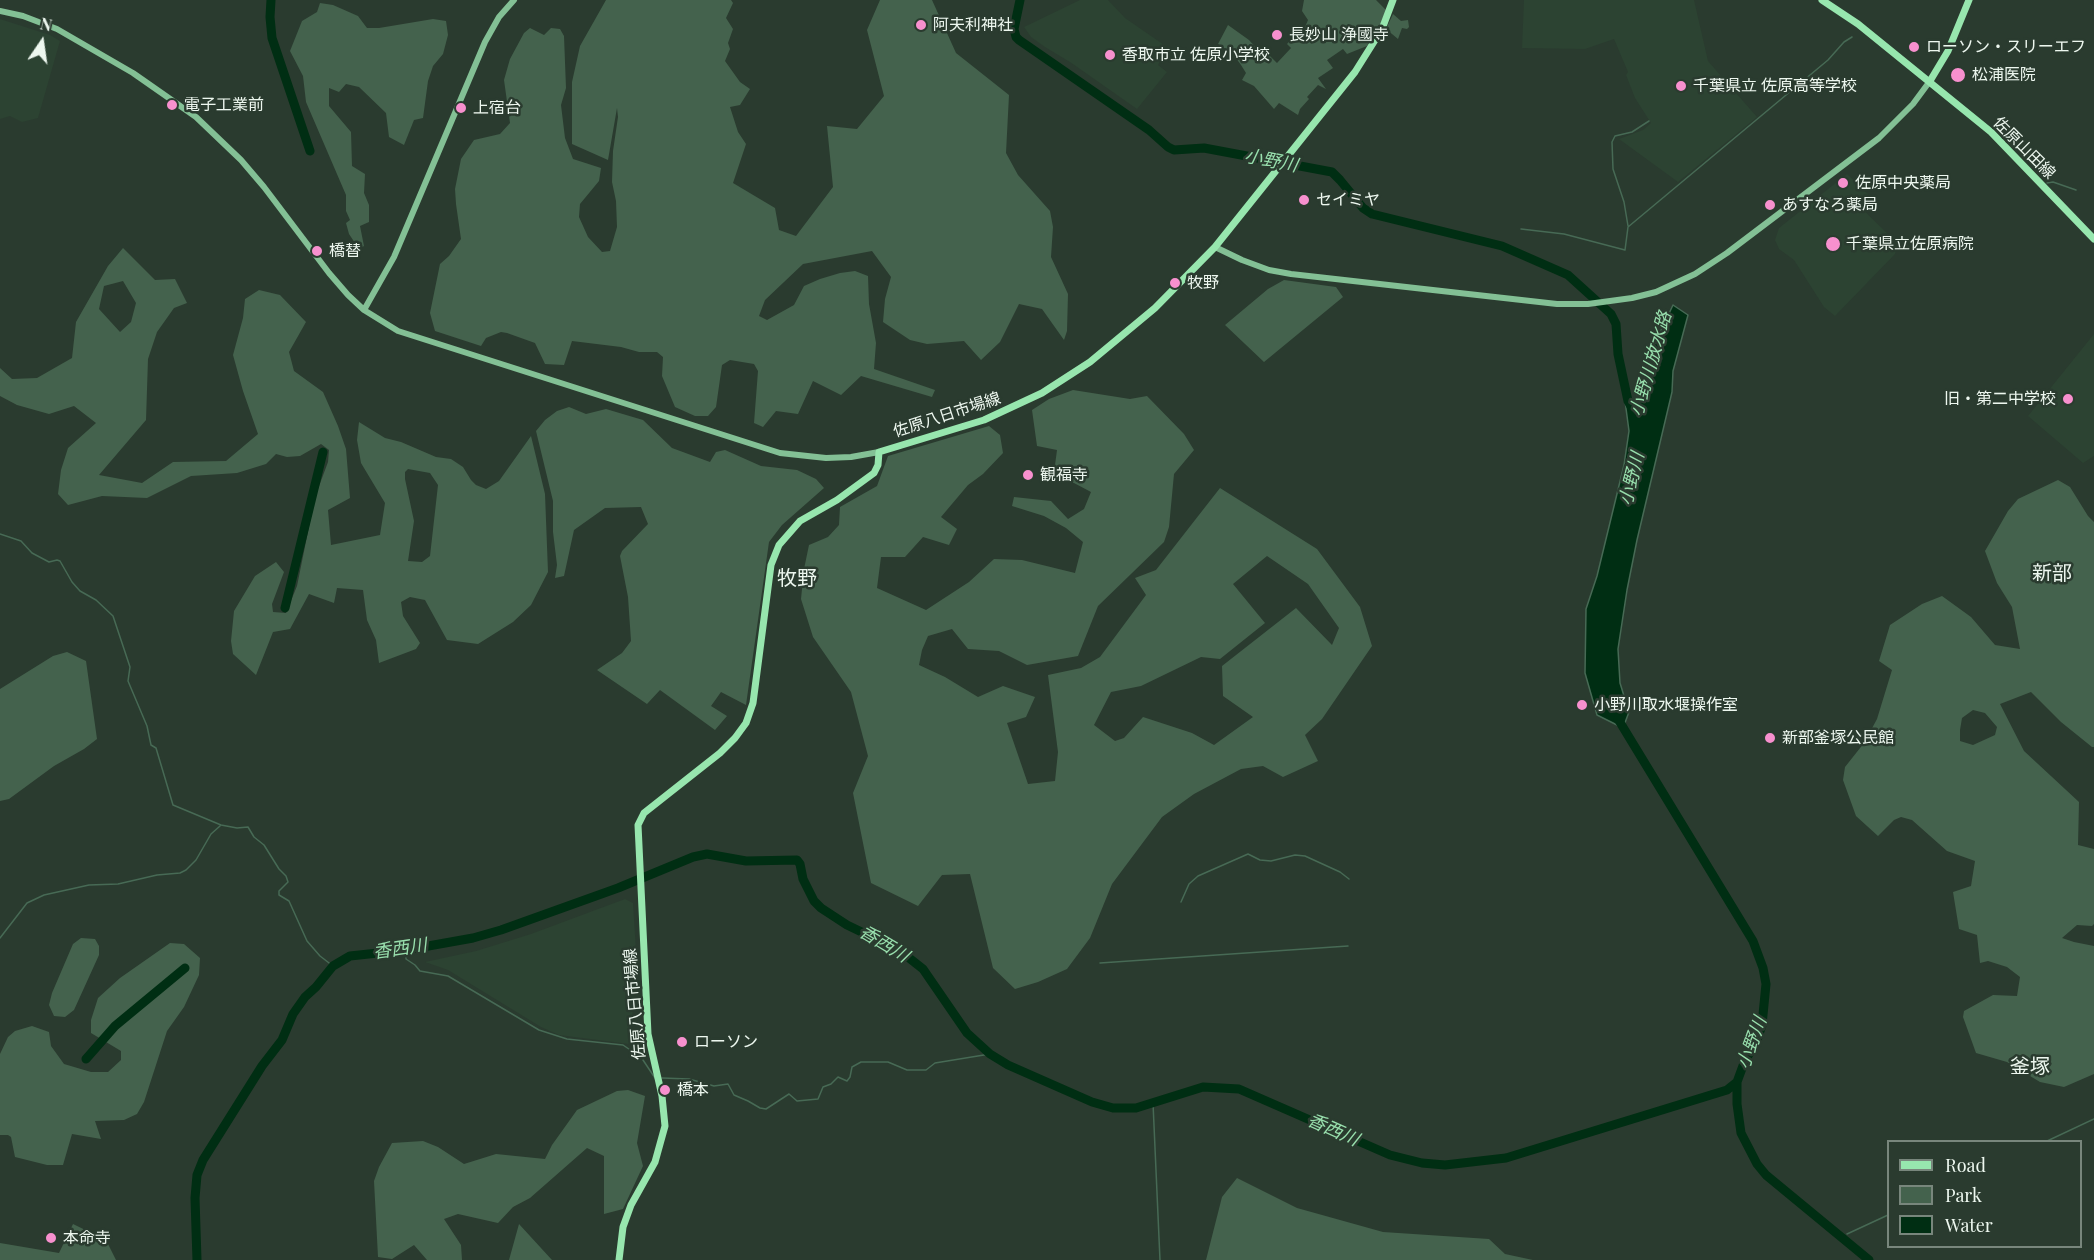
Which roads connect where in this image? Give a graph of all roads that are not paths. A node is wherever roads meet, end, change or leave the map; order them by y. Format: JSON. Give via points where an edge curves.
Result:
{"nodes":[{"id":1,"x":514,"y":0,"type":"edge"},
{"id":2,"x":1393,"y":0,"type":"edge"},
{"id":3,"x":1822,"y":0,"type":"edge"},
{"id":4,"x":1969,"y":0,"type":"edge"},
{"id":5,"x":0,"y":11,"type":"edge"},
{"id":6,"x":1930,"y":81,"type":"junction"},
{"id":7,"x":2094,"y":239,"type":"edge"},
{"id":8,"x":1215,"y":247,"type":"junction"},
{"id":9,"x":364,"y":310,"type":"junction"},
{"id":10,"x":879,"y":452,"type":"junction"},
{"id":11,"x":619,"y":1260,"type":"edge"}],
"edges":[{"from":1,"to":9,"type":"street","via":[[485,42],[394,257]]},
{"from":2,"to":8,"type":"main road","name":"佐原八日市場線","via":[[1382,28],[1355,72]]},
{"from":3,"to":6,"type":"main road","name":"佐原山田線"},
{"from":4,"to":6,"type":"main road","via":[[1948,51]]},
{"from":5,"to":9,"type":"street","via":[[57,29],[133,73],[196,117],[241,160],[329,273]]},
{"from":6,"to":7,"type":"main road","name":"佐原山田線","via":[[1991,132]]},
{"from":6,"to":8,"type":"street","via":[[1879,138],[1708,266],[1656,292],[1611,302],[1545,303],[1280,273]]},
{"from":8,"to":10,"type":"main road","name":"佐原八日市場線","via":[[1149,313],[1090,362],[1042,393],[984,420]]},
{"from":9,"to":10,"type":"street","via":[[398,331],[422,340],[766,449],[826,459]]},
{"from":10,"to":11,"type":"main road","name":"佐原八日市場線","via":[[874,473],[800,521],[779,545],[771,565],[753,703],[746,723],[720,753],[644,813],[638,825],[648,1034],[665,1126],[655,1162],[623,1227]]}]}
